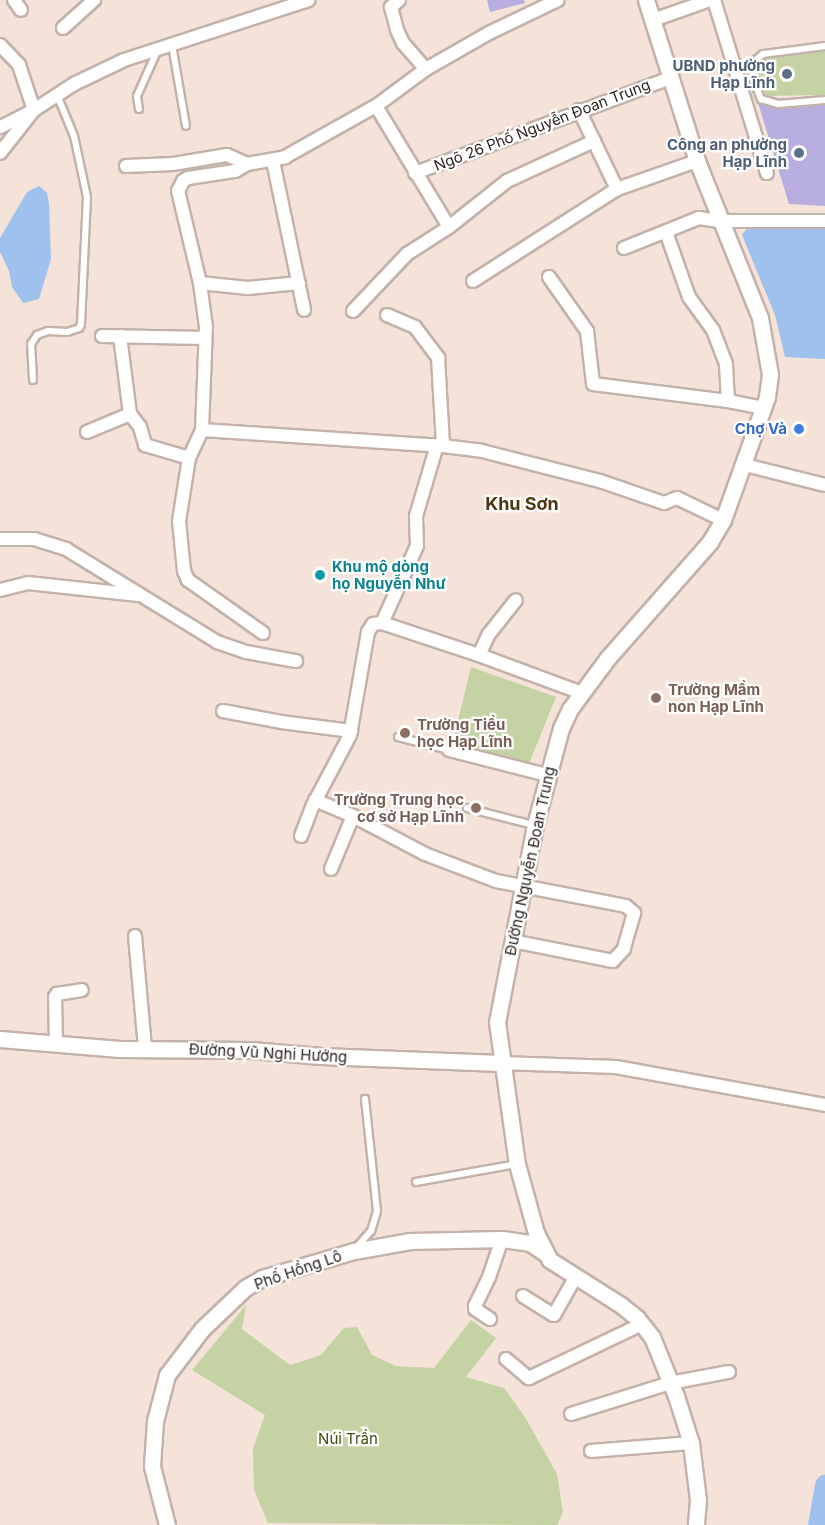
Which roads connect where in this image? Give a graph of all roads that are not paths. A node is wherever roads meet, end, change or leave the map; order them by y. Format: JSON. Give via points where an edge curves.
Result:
{"nodes":[{"id":1,"x":94,"y":0,"type":"edge"},
{"id":2,"x":309,"y":0,"type":"edge"},
{"id":3,"x":399,"y":0,"type":"edge"},
{"id":4,"x":558,"y":0,"type":"edge"},
{"id":5,"x":646,"y":0,"type":"edge"},
{"id":6,"x":710,"y":0,"type":"edge"},
{"id":7,"x":277,"y":4,"type":"edge"},
{"id":8,"x":653,"y":20,"type":"junction"},
{"id":9,"x":63,"y":28,"type":"dead end"},
{"id":10,"x":171,"y":44,"type":"junction"},
{"id":11,"x":0,"y":45,"type":"edge"},
{"id":12,"x":825,"y":46,"type":"edge"},
{"id":13,"x":158,"y":49,"type":"junction"},
{"id":14,"x":426,"y":69,"type":"junction"},
{"id":15,"x":669,"y":78,"type":"junction"},
{"id":16,"x":52,"y":98,"type":"junction"},
{"id":17,"x":825,"y":100,"type":"edge"},
{"id":18,"x":376,"y":106,"type":"junction"},
{"id":19,"x":139,"y":109,"type":"dead end"},
{"id":20,"x":579,"y":110,"type":"junction"},
{"id":21,"x":34,"y":111,"type":"junction"},
{"id":22,"x":186,"y":126,"type":"dead end"},
{"id":23,"x":0,"y":127,"type":"edge"},
{"id":24,"x":594,"y":141,"type":"junction"},
{"id":25,"x":0,"y":153,"type":"edge"},
{"id":26,"x":273,"y":160,"type":"junction"},
{"id":27,"x":697,"y":161,"type":"junction"},
{"id":28,"x":248,"y":164,"type":"junction"},
{"id":29,"x":126,"y":166,"type":"dead end"},
{"id":30,"x":415,"y":173,"type":"junction"},
{"id":31,"x":767,"y":173,"type":"dead end"},
{"id":32,"x":617,"y":189,"type":"junction"},
{"id":33,"x":718,"y":221,"type":"junction"},
{"id":34,"x":825,"y":222,"type":"edge"},
{"id":35,"x":449,"y":227,"type":"junction"},
{"id":36,"x":666,"y":232,"type":"junction"},
{"id":37,"x":624,"y":248,"type":"dead end"},
{"id":38,"x":549,"y":277,"type":"dead end"},
{"id":39,"x":473,"y":281,"type":"dead end"},
{"id":40,"x":201,"y":283,"type":"junction"},
{"id":41,"x":298,"y":283,"type":"junction"},
{"id":42,"x":304,"y":310,"type":"dead end"},
{"id":43,"x":353,"y":311,"type":"dead end"},
{"id":44,"x":387,"y":315,"type":"dead end"},
{"id":45,"x":102,"y":336,"type":"dead end"},
{"id":46,"x":120,"y":336,"type":"junction"},
{"id":47,"x":205,"y":338,"type":"junction"},
{"id":48,"x":33,"y":380,"type":"dead end"},
{"id":49,"x":728,"y":401,"type":"junction"},
{"id":50,"x":764,"y":408,"type":"junction"},
{"id":51,"x":130,"y":414,"type":"junction"},
{"id":52,"x":202,"y":430,"type":"junction"},
{"id":53,"x":87,"y":432,"type":"dead end"},
{"id":54,"x":440,"y":446,"type":"junction"},
{"id":55,"x":189,"y":458,"type":"junction"},
{"id":56,"x":745,"y":465,"type":"junction"},
{"id":57,"x":825,"y":485,"type":"edge"},
{"id":58,"x":723,"y":520,"type":"junction"},
{"id":59,"x":0,"y":539,"type":"edge"},
{"id":60,"x":0,"y":590,"type":"edge"},
{"id":61,"x":142,"y":595,"type":"junction"},
{"id":62,"x":516,"y":600,"type":"dead end"},
{"id":63,"x":382,"y":623,"type":"junction"},
{"id":64,"x":263,"y":633,"type":"dead end"},
{"id":65,"x":479,"y":655,"type":"junction"},
{"id":66,"x":296,"y":661,"type":"dead end"},
{"id":67,"x":582,"y":693,"type":"junction"},
{"id":68,"x":223,"y":711,"type":"dead end"},
{"id":69,"x":351,"y":731,"type":"junction"},
{"id":70,"x":398,"y":737,"type":"dead end"},
{"id":71,"x":449,"y":750,"type":"joint"},
{"id":72,"x":547,"y":775,"type":"junction"},
{"id":73,"x":315,"y":800,"type":"junction"},
{"id":74,"x":467,"y":808,"type":"dead end"},
{"id":75,"x":353,"y":816,"type":"junction"},
{"id":76,"x":535,"y":825,"type":"junction"},
{"id":77,"x":301,"y":836,"type":"dead end"},
{"id":78,"x":331,"y":869,"type":"dead end"},
{"id":79,"x":522,"y":886,"type":"junction"},
{"id":80,"x":135,"y":936,"type":"dead end"},
{"id":81,"x":513,"y":941,"type":"junction"},
{"id":82,"x":82,"y":990,"type":"dead end"},
{"id":83,"x":0,"y":1039,"type":"edge"},
{"id":84,"x":56,"y":1044,"type":"junction"},
{"id":85,"x":145,"y":1049,"type":"junction"},
{"id":86,"x":501,"y":1063,"type":"junction"},
{"id":87,"x":365,"y":1100,"type":"dead end"},
{"id":88,"x":825,"y":1105,"type":"edge"},
{"id":89,"x":517,"y":1164,"type":"junction"},
{"id":90,"x":416,"y":1182,"type":"dead end"},
{"id":91,"x":502,"y":1239,"type":"junction"},
{"id":92,"x":354,"y":1251,"type":"junction"},
{"id":93,"x":545,"y":1253,"type":"junction"},
{"id":94,"x":575,"y":1278,"type":"junction"},
{"id":95,"x":523,"y":1296,"type":"dead end"},
{"id":96,"x":490,"y":1319,"type":"dead end"},
{"id":97,"x":642,"y":1324,"type":"junction"},
{"id":98,"x":506,"y":1359,"type":"dead end"},
{"id":99,"x":729,"y":1372,"type":"dead end"},
{"id":100,"x":670,"y":1383,"type":"junction"},
{"id":101,"x":571,"y":1414,"type":"dead end"},
{"id":102,"x":691,"y":1443,"type":"junction"},
{"id":103,"x":591,"y":1451,"type":"dead end"},
{"id":104,"x":167,"y":1525,"type":"edge"},
{"id":105,"x":696,"y":1525,"type":"edge"}],
"edges":[{"from":1,"to":9,"type":"street"},
{"from":2,"to":7,"type":"street"},
{"from":3,"to":14,"type":"street","via":[[391,7],[397,30]]},
{"from":4,"to":14,"type":"street"},
{"from":5,"to":8,"type":"street","name":"Đường Nguyễn Đoan Trung"},
{"from":6,"to":8,"type":"street"},
{"from":6,"to":31,"type":"street"},
{"from":7,"to":10,"type":"street"},
{"from":8,"to":15,"type":"street","name":"Đường Nguyễn Đoan Trung"},
{"from":10,"to":13,"type":"street"},
{"from":10,"to":22,"type":"lane"},
{"from":11,"to":21,"type":"street","via":[[19,65]]},
{"from":12,"to":17,"type":"lane","via":[[764,54],[754,66],[752,76],[761,99],[778,104]]},
{"from":13,"to":16,"type":"street","via":[[124,60]]},
{"from":13,"to":19,"type":"lane","via":[[137,96]]},
{"from":14,"to":18,"type":"street"},
{"from":15,"to":20,"type":"street","name":"Ngõ 26 Phố Nguyễn Đoan Trung"},
{"from":15,"to":27,"type":"street","name":"Đường Nguyễn Đoan Trung"},
{"from":16,"to":21,"type":"street"},
{"from":16,"to":48,"type":"lane","via":[[74,136],[87,198],[81,324],[67,332],[37,335],[31,344]]},
{"from":18,"to":26,"type":"street"},
{"from":18,"to":30,"type":"street"},
{"from":20,"to":24,"type":"street"},
{"from":20,"to":30,"type":"street","name":"Ngõ 26 Phố Nguyễn Đoan Trung"},
{"from":21,"to":23,"type":"street"},
{"from":21,"to":25,"type":"street"},
{"from":24,"to":32,"type":"street"},
{"from":24,"to":35,"type":"street","via":[[507,181]]},
{"from":26,"to":28,"type":"street"},
{"from":26,"to":41,"type":"street"},
{"from":27,"to":32,"type":"street"},
{"from":27,"to":33,"type":"street","name":"Đường Nguyễn Đoan Trung"},
{"from":28,"to":29,"type":"street","via":[[227,155],[173,164]]},
{"from":28,"to":40,"type":"street","via":[[235,171],[189,178],[178,191]]},
{"from":30,"to":35,"type":"street"},
{"from":32,"to":39,"type":"street"},
{"from":33,"to":34,"type":"street"},
{"from":33,"to":36,"type":"street","via":[[699,218]]},
{"from":33,"to":50,"type":"street","name":"Đường Nguyễn Đoan Trung","via":[[764,334],[770,375]]},
{"from":35,"to":43,"type":"street","via":[[407,254]]},
{"from":36,"to":37,"type":"street"},
{"from":36,"to":49,"type":"street","via":[[688,297],[713,330],[726,364]]},
{"from":38,"to":49,"type":"street","via":[[587,331],[593,384]]},
{"from":40,"to":41,"type":"street","via":[[248,288]]},
{"from":40,"to":47,"type":"street"},
{"from":41,"to":42,"type":"street"},
{"from":44,"to":54,"type":"street","via":[[414,327],[438,358]]},
{"from":45,"to":46,"type":"street"},
{"from":46,"to":47,"type":"street"},
{"from":46,"to":51,"type":"street"},
{"from":47,"to":52,"type":"street"},
{"from":49,"to":50,"type":"street"},
{"from":50,"to":56,"type":"street","name":"Đường Nguyễn Đoan Trung"},
{"from":51,"to":53,"type":"street"},
{"from":51,"to":55,"type":"street","via":[[140,427],[145,446]]},
{"from":52,"to":54,"type":"street"},
{"from":52,"to":55,"type":"street"},
{"from":54,"to":58,"type":"street","via":[[482,451],[589,478],[664,503],[677,498]]},
{"from":54,"to":63,"type":"street","via":[[416,516],[417,546]]},
{"from":55,"to":64,"type":"street","via":[[178,521],[184,571],[188,580]]},
{"from":56,"to":57,"type":"street"},
{"from":56,"to":58,"type":"street","name":"Đường Nguyễn Đoan Trung"},
{"from":58,"to":67,"type":"street","name":"Đường Nguyễn Đoan Trung","via":[[699,556],[626,636]]},
{"from":59,"to":61,"type":"street","via":[[34,539],[66,549]]},
{"from":60,"to":61,"type":"street","via":[[27,583]]},
{"from":61,"to":66,"type":"street","via":[[217,642]]},
{"from":62,"to":65,"type":"street","via":[[489,634]]},
{"from":63,"to":65,"type":"street"},
{"from":63,"to":69,"type":"street","via":[[373,624],[368,632]]},
{"from":65,"to":67,"type":"street"},
{"from":67,"to":72,"type":"street","name":"Đường Nguyễn Đoan Trung","via":[[561,728]]},
{"from":68,"to":69,"type":"street"},
{"from":69,"to":73,"type":"street"},
{"from":70,"to":71,"type":"lane"},
{"from":71,"to":72,"type":"street"},
{"from":72,"to":76,"type":"street","name":"Đường Nguyễn Đoan Trung"},
{"from":73,"to":75,"type":"street"},
{"from":73,"to":77,"type":"street"},
{"from":74,"to":76,"type":"lane"},
{"from":75,"to":78,"type":"street"},
{"from":75,"to":79,"type":"street","via":[[425,854],[496,881]]},
{"from":76,"to":79,"type":"street","name":"Đường Nguyễn Đoan Trung"},
{"from":79,"to":81,"type":"street","name":"Đường Nguyễn Đoan Trung"},
{"from":79,"to":81,"type":"street","via":[[626,906],[634,913],[623,952],[613,961]]},
{"from":80,"to":85,"type":"street"},
{"from":81,"to":86,"type":"street","name":"Đường Nguyễn Đoan Trung","via":[[497,1011]]},
{"from":82,"to":84,"type":"street","via":[[55,997]]},
{"from":83,"to":84,"type":"street","name":"Đường Vũ Nghi Hướng"},
{"from":84,"to":85,"type":"street","name":"Đường Vũ Nghi Hướng"},
{"from":85,"to":86,"type":"street","name":"Đường Vũ Nghi Hướng","via":[[251,1050]]},
{"from":86,"to":88,"type":"street","via":[[616,1067]]},
{"from":86,"to":89,"type":"street","name":"Đường Nguyễn Đoan Trung"},
{"from":87,"to":92,"type":"lane","via":[[377,1211],[371,1231]]},
{"from":89,"to":90,"type":"lane"},
{"from":89,"to":93,"type":"street","name":"Đường Nguyễn Đoan Trung"},
{"from":91,"to":92,"type":"street","name":"Phố Hồng Lô","via":[[410,1241]]},
{"from":91,"to":93,"type":"street","name":"Phố Hồng Lô","via":[[530,1243]]},
{"from":91,"to":96,"type":"street","via":[[475,1306],[475,1310]]},
{"from":92,"to":104,"type":"street","name":"Phố Hồng Lô","via":[[262,1278],[245,1288],[175,1361],[159,1401],[153,1445],[153,1477]]},
{"from":93,"to":94,"type":"street","name":"Đường Nguyễn Đoan Trung"},
{"from":94,"to":95,"type":"street","via":[[554,1315]]},
{"from":94,"to":97,"type":"street","name":"Đường Nguyễn Đoan Trung","via":[[621,1305]]},
{"from":97,"to":98,"type":"street","via":[[529,1378]]},
{"from":97,"to":100,"type":"street","name":"Đường Nguyễn Đoan Trung"},
{"from":99,"to":100,"type":"street"},
{"from":100,"to":101,"type":"street"},
{"from":100,"to":102,"type":"street","name":"Đường Nguyễn Đoan Trung"},
{"from":102,"to":103,"type":"street"},
{"from":102,"to":105,"type":"street","name":"Đường Nguyễn Đoan Trung","via":[[698,1500]]}]}
